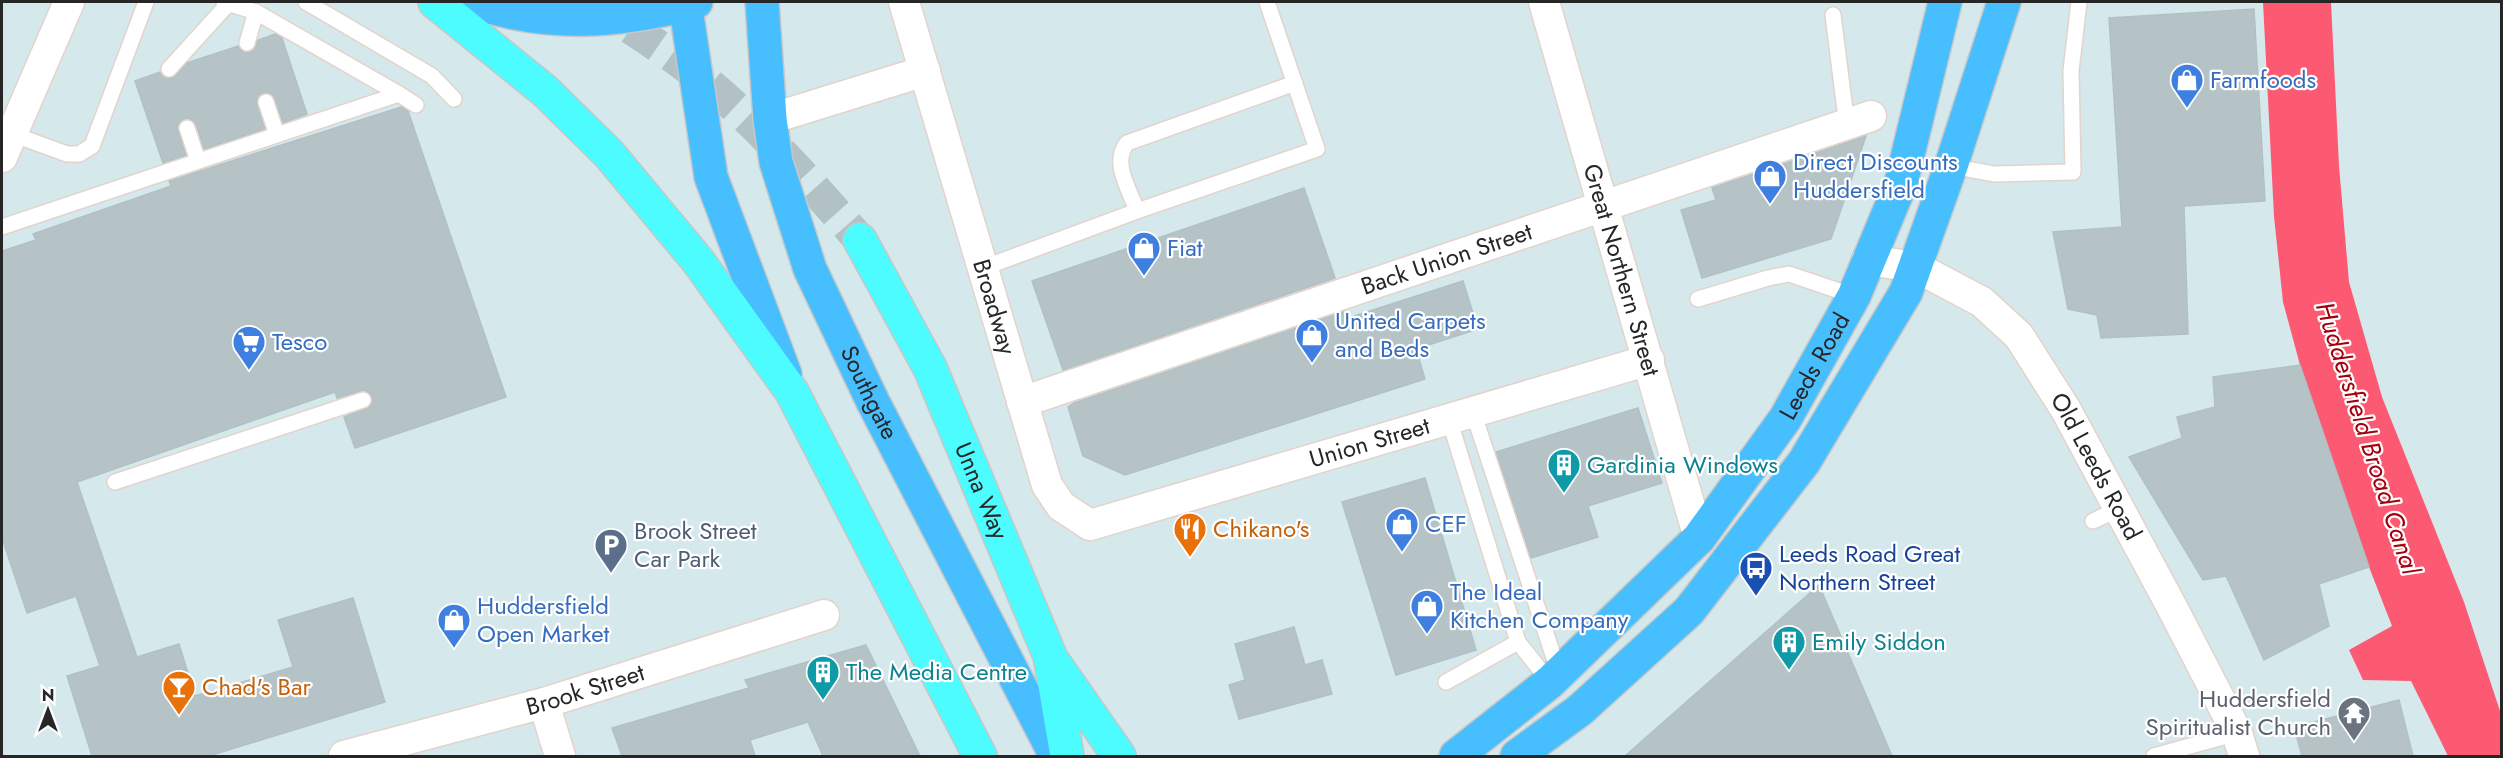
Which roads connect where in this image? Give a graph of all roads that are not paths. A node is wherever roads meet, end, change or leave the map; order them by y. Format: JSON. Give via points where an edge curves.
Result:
{"nodes":[{"id":1,"x":69,"y":2,"type":"edge"},
{"id":2,"x":146,"y":2,"type":"edge"},
{"id":3,"x":227,"y":2,"type":"edge"},
{"id":4,"x":306,"y":2,"type":"edge"},
{"id":5,"x":435,"y":2,"type":"edge"},
{"id":6,"x":474,"y":2,"type":"edge"},
{"id":7,"x":688,"y":2,"type":"edge"},
{"id":8,"x":762,"y":2,"type":"edge"},
{"id":9,"x":904,"y":2,"type":"edge"},
{"id":10,"x":1267,"y":2,"type":"edge"},
{"id":11,"x":1544,"y":2,"type":"edge"},
{"id":12,"x":1945,"y":2,"type":"edge"},
{"id":13,"x":2004,"y":2,"type":"edge"},
{"id":14,"x":2079,"y":2,"type":"edge"},
{"id":15,"x":256,"y":12,"type":"junction"},
{"id":16,"x":1833,"y":15,"type":"dead end"},
{"id":17,"x":247,"y":43,"type":"dead end"},
{"id":18,"x":169,"y":69,"type":"dead end"},
{"id":19,"x":925,"y":71,"type":"junction"},
{"id":20,"x":1295,"y":83,"type":"junction"},
{"id":21,"x":399,"y":94,"type":"junction"},
{"id":22,"x":454,"y":99,"type":"dead end"},
{"id":23,"x":266,"y":102,"type":"dead end"},
{"id":24,"x":416,"y":105,"type":"dead end"},
{"id":25,"x":770,"y":119,"type":"junction"},
{"id":26,"x":1859,"y":121,"type":"joint"},
{"id":27,"x":187,"y":128,"type":"dead end"},
{"id":28,"x":277,"y":135,"type":"junction"},
{"id":29,"x":7,"y":145,"type":"edge"},
{"id":30,"x":198,"y":161,"type":"junction"},
{"id":31,"x":1952,"y":166,"type":"junction"},
{"id":32,"x":1602,"y":207,"type":"junction"},
{"id":33,"x":1137,"y":212,"type":"junction"},
{"id":34,"x":2,"y":227,"type":"edge"},
{"id":35,"x":860,"y":240,"type":"tunnel mouth"},
{"id":36,"x":1867,"y":260,"type":"junction"},
{"id":37,"x":1916,"y":267,"type":"junction"},
{"id":38,"x":983,"y":268,"type":"junction"},
{"id":39,"x":1854,"y":296,"type":"junction"},
{"id":40,"x":1698,"y":299,"type":"dead end"},
{"id":41,"x":1649,"y":360,"type":"junction"},
{"id":42,"x":792,"y":392,"type":"junction"},
{"id":43,"x":363,"y":399,"type":"dead end"},
{"id":44,"x":1022,"y":402,"type":"junction"},
{"id":45,"x":1461,"y":416,"type":"junction"},
{"id":46,"x":115,"y":482,"type":"dead end"},
{"id":47,"x":1090,"y":525,"type":"joint"},
{"id":48,"x":1699,"y":538,"type":"junction"},
{"id":49,"x":824,"y":615,"type":"dead end"},
{"id":50,"x":1518,"y":642,"type":"junction"},
{"id":51,"x":1050,"y":656,"type":"junction"},
{"id":52,"x":1555,"y":678,"type":"junction"},
{"id":53,"x":1446,"y":682,"type":"dead end"},
{"id":54,"x":544,"y":703,"type":"junction"},
{"id":55,"x":2241,"y":745,"type":"edge"},
{"id":56,"x":344,"y":756,"type":"edge"},
{"id":57,"x":560,"y":756,"type":"edge"},
{"id":58,"x":980,"y":756,"type":"edge"},
{"id":59,"x":1056,"y":756,"type":"edge"},
{"id":60,"x":1067,"y":756,"type":"edge"},
{"id":61,"x":1119,"y":756,"type":"edge"},
{"id":62,"x":1456,"y":756,"type":"edge"},
{"id":63,"x":1517,"y":756,"type":"edge"},
{"id":64,"x":2154,"y":756,"type":"edge"}],
"edges":[{"from":1,"to":29,"type":"street"},
{"from":2,"to":29,"type":"lane","via":[[92,146],[79,154],[67,154]]},
{"from":3,"to":15,"type":"lane"},
{"from":3,"to":18,"type":"lane"},
{"from":4,"to":22,"type":"lane","via":[[432,76]]},
{"from":5,"to":42,"type":"highway","via":[[545,91],[609,154],[698,261]]},
{"from":6,"to":7,"type":"main road","via":[[544,18],[596,21]]},
{"from":7,"to":42,"type":"main road","via":[[711,177]]},
{"from":8,"to":25,"type":"main road","name":"Southgate"},
{"from":9,"to":19,"type":"street","name":"Broadway"},
{"from":10,"to":20,"type":"lane"},
{"from":11,"to":32,"type":"street","name":"Great Northern Street"},
{"from":12,"to":36,"type":"main road","name":"Leeds Road","via":[[1901,183]]},
{"from":13,"to":31,"type":"main road","name":"Leeds Road"},
{"from":14,"to":31,"type":"lane","via":[[2071,71],[2073,171],[1994,174]]},
{"from":15,"to":17,"type":"lane"},
{"from":15,"to":21,"type":"lane"},
{"from":16,"to":26,"type":"lane"},
{"from":19,"to":25,"type":"street"},
{"from":19,"to":38,"type":"street","name":"Broadway"},
{"from":20,"to":33,"type":"lane","via":[[1127,143],[1119,161]]},
{"from":20,"to":33,"type":"lane","via":[[1317,149]]},
{"from":21,"to":24,"type":"lane"},
{"from":21,"to":28,"type":"lane"},
{"from":23,"to":28,"type":"lane"},
{"from":25,"to":59,"type":"main road","name":"Southgate","via":[[776,162],[810,269],[873,402]]},
{"from":26,"to":32,"type":"street","name":"Back Union Street"},
{"from":27,"to":30,"type":"lane"},
{"from":28,"to":30,"type":"lane"},
{"from":30,"to":34,"type":"lane"},
{"from":31,"to":37,"type":"main road","name":"Leeds Road"},
{"from":32,"to":41,"type":"street","name":"Great Northern Street"},
{"from":32,"to":44,"type":"street","name":"Back Union Street"},
{"from":33,"to":38,"type":"lane"},
{"from":35,"to":51,"type":"highway","name":"Unna Way","via":[[930,368]]},
{"from":36,"to":37,"type":"street","name":"Old Leeds Road"},
{"from":36,"to":39,"type":"main road","name":"Leeds Road"},
{"from":37,"to":55,"type":"street","name":"Old Leeds Road","via":[[1982,302],[2019,336],[2066,410],[2106,515]]},
{"from":37,"to":63,"type":"main road","name":"Leeds Road","via":[[1906,292],[1804,462],[1689,611],[1580,710]]},
{"from":38,"to":44,"type":"street","name":"Broadway"},
{"from":39,"to":40,"type":"lane","via":[[1789,274]]},
{"from":39,"to":48,"type":"main road","name":"Leeds Road","via":[[1785,419]]},
{"from":41,"to":45,"type":"street","name":"Union Street"},
{"from":41,"to":48,"type":"street","name":"Great Northern Street"},
{"from":42,"to":58,"type":"highway"},
{"from":43,"to":46,"type":"lane"},
{"from":44,"to":47,"type":"street","name":"Broadway","via":[[1047,485],[1061,506]]},
{"from":45,"to":47,"type":"street","name":"Union Street"},
{"from":45,"to":50,"type":"lane"},
{"from":45,"to":52,"type":"lane"},
{"from":48,"to":52,"type":"main road","name":"Leeds Road"},
{"from":49,"to":54,"type":"street","name":"Brook Street"},
{"from":50,"to":52,"type":"lane"},
{"from":50,"to":53,"type":"lane"},
{"from":51,"to":60,"type":"highway","name":"Unna Way"},
{"from":51,"to":61,"type":"highway"},
{"from":52,"to":62,"type":"main road","name":"Leeds Road"},
{"from":54,"to":56,"type":"street","name":"Brook Street"},
{"from":54,"to":57,"type":"street"},
{"from":55,"to":64,"type":"lane"}]}
